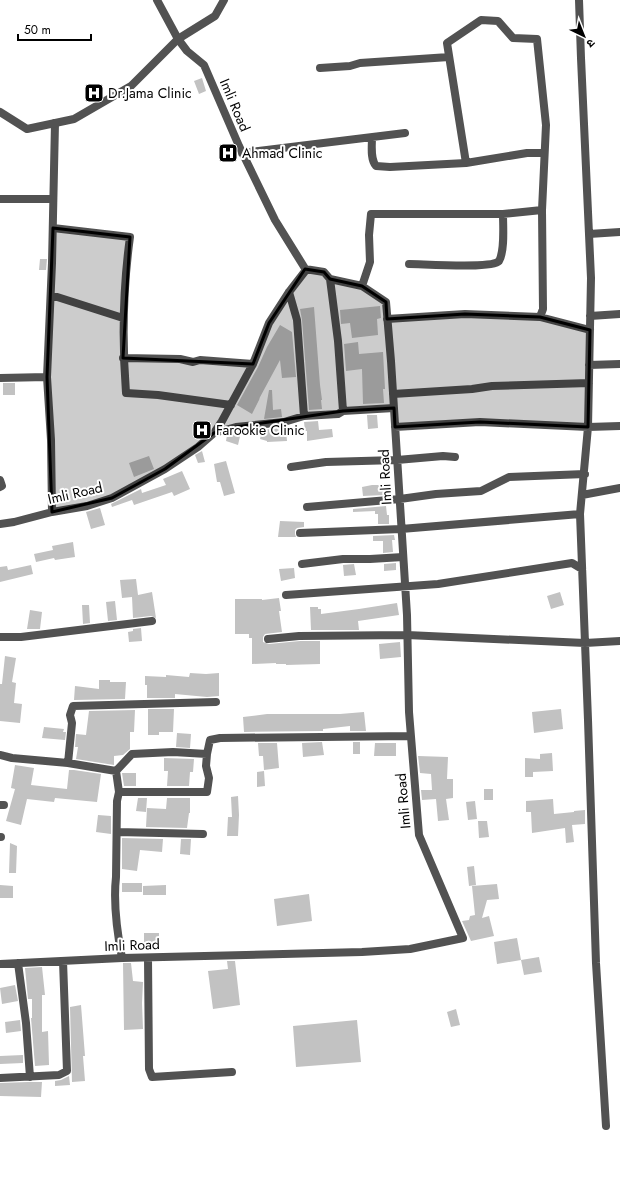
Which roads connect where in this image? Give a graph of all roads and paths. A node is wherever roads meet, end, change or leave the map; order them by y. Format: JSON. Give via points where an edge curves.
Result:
{"nodes":[{"id":1,"x":157,"y":0,"type":"edge"},
{"id":2,"x":224,"y":0,"type":"edge"},
{"id":3,"x":579,"y":0,"type":"edge"},
{"id":4,"x":178,"y":39,"type":"junction"},
{"id":5,"x":449,"y":57,"type":"junction"},
{"id":6,"x":320,"y":68,"type":"dead end"},
{"id":7,"x":0,"y":112,"type":"edge"},
{"id":8,"x":55,"y":123,"type":"junction"},
{"id":9,"x":405,"y":133,"type":"dead end"},
{"id":10,"x":372,"y":137,"type":"junction"},
{"id":11,"x":242,"y":153,"type":"junction"},
{"id":12,"x":544,"y":153,"type":"junction"},
{"id":13,"x":466,"y":163,"type":"junction"},
{"id":14,"x":0,"y":199,"type":"edge"},
{"id":15,"x":53,"y":199,"type":"junction"},
{"id":16,"x":542,"y":210,"type":"junction"},
{"id":17,"x":503,"y":214,"type":"junction"},
{"id":18,"x":53,"y":228,"type":"junction"},
{"id":19,"x":620,"y":232,"type":"edge"},
{"id":20,"x":589,"y":234,"type":"junction"},
{"id":21,"x":409,"y":264,"type":"dead end"},
{"id":22,"x":305,"y":269,"type":"junction"},
{"id":23,"x":330,"y":279,"type":"junction"},
{"id":24,"x":362,"y":286,"type":"junction"},
{"id":25,"x":289,"y":292,"type":"junction"},
{"id":26,"x":51,"y":294,"type":"junction"},
{"id":27,"x":620,"y":314,"type":"edge"},
{"id":28,"x":590,"y":316,"type":"junction"},
{"id":29,"x":540,"y":317,"type":"junction"},
{"id":30,"x":123,"y":318,"type":"junction"},
{"id":31,"x":388,"y":319,"type":"junction"},
{"id":32,"x":590,"y":330,"type":"junction"},
{"id":33,"x":123,"y":358,"type":"junction"},
{"id":34,"x":253,"y":364,"type":"junction"},
{"id":35,"x":620,"y":364,"type":"edge"},
{"id":36,"x":589,"y":365,"type":"junction"},
{"id":37,"x":47,"y":377,"type":"junction"},
{"id":38,"x":0,"y":378,"type":"edge"},
{"id":39,"x":589,"y":383,"type":"junction"},
{"id":40,"x":393,"y":394,"type":"junction"},
{"id":41,"x":231,"y":406,"type":"junction"},
{"id":42,"x":394,"y":408,"type":"junction"},
{"id":43,"x":343,"y":411,"type":"junction"},
{"id":44,"x":304,"y":416,"type":"junction"},
{"id":45,"x":620,"y":426,"type":"edge"},
{"id":46,"x":395,"y":427,"type":"junction"},
{"id":47,"x":588,"y":427,"type":"junction"},
{"id":48,"x":214,"y":434,"type":"junction"},
{"id":49,"x":455,"y":457,"type":"dead end"},
{"id":50,"x":397,"y":460,"type":"junction"},
{"id":51,"x":291,"y":467,"type":"dead end"},
{"id":52,"x":584,"y":474,"type":"junction"},
{"id":53,"x":0,"y":480,"type":"edge"},
{"id":54,"x":0,"y":487,"type":"edge"},
{"id":55,"x":620,"y":488,"type":"edge"},
{"id":56,"x":582,"y":495,"type":"junction"},
{"id":57,"x":400,"y":498,"type":"junction"},
{"id":58,"x":307,"y":506,"type":"dead end"},
{"id":59,"x":52,"y":512,"type":"junction"},
{"id":60,"x":580,"y":514,"type":"junction"},
{"id":61,"x":0,"y":524,"type":"edge"},
{"id":62,"x":402,"y":529,"type":"junction"},
{"id":63,"x":300,"y":534,"type":"dead end"},
{"id":64,"x":403,"y":557,"type":"junction"},
{"id":65,"x":302,"y":564,"type":"dead end"},
{"id":66,"x":582,"y":569,"type":"junction"},
{"id":67,"x":405,"y":587,"type":"junction"},
{"id":68,"x":286,"y":595,"type":"dead end"},
{"id":69,"x":152,"y":621,"type":"dead end"},
{"id":70,"x":407,"y":635,"type":"junction"},
{"id":71,"x":0,"y":637,"type":"edge"},
{"id":72,"x":268,"y":639,"type":"dead end"},
{"id":73,"x":620,"y":641,"type":"edge"},
{"id":74,"x":585,"y":643,"type":"junction"},
{"id":75,"x":216,"y":702,"type":"dead end"},
{"id":76,"x":411,"y":736,"type":"junction"},
{"id":77,"x":207,"y":754,"type":"junction"},
{"id":78,"x":0,"y":755,"type":"edge"},
{"id":79,"x":68,"y":763,"type":"junction"},
{"id":80,"x":116,"y":771,"type":"junction"},
{"id":81,"x":120,"y":792,"type":"junction"},
{"id":82,"x":117,"y":832,"type":"junction"},
{"id":83,"x":203,"y":834,"type":"dead end"},
{"id":84,"x":122,"y":958,"type":"junction"},
{"id":85,"x":148,"y":958,"type":"junction"},
{"id":86,"x":64,"y":961,"type":"junction"},
{"id":87,"x":18,"y":963,"type":"junction"},
{"id":88,"x":0,"y":964,"type":"edge"},
{"id":89,"x":232,"y":1072,"type":"dead end"},
{"id":90,"x":30,"y":1077,"type":"junction"},
{"id":91,"x":0,"y":1078,"type":"edge"},
{"id":92,"x":606,"y":1126,"type":"dead end"}],
"edges":[{"from":1,"to":4,"type":"street","name":"Imli Road"},
{"from":2,"to":4,"type":"street","via":[[215,16]]},
{"from":3,"to":20,"type":"street"},
{"from":4,"to":8,"type":"street","via":[[131,86],[74,119]]},
{"from":4,"to":11,"type":"street","name":"Imli Road","via":[[187,51],[204,65]]},
{"from":5,"to":6,"type":"street"},
{"from":5,"to":12,"type":"street","via":[[447,43],[481,20],[498,21],[513,38],[537,38],[546,125]]},
{"from":5,"to":13,"type":"street"},
{"from":7,"to":8,"type":"street","via":[[26,129]]},
{"from":8,"to":15,"type":"street"},
{"from":9,"to":10,"type":"street"},
{"from":10,"to":11,"type":"street"},
{"from":10,"to":13,"type":"street","via":[[372,157],[376,166]]},
{"from":11,"to":22,"type":"street","name":"Imli Road","via":[[275,220]]},
{"from":12,"to":13,"type":"street","via":[[528,153]]},
{"from":12,"to":16,"type":"street"},
{"from":14,"to":15,"type":"street"},
{"from":15,"to":18,"type":"street"},
{"from":16,"to":17,"type":"street"},
{"from":16,"to":29,"type":"street"},
{"from":17,"to":21,"type":"street","via":[[502,252],[495,264]]},
{"from":17,"to":24,"type":"street","via":[[371,214],[370,262]]},
{"from":18,"to":26,"type":"street"},
{"from":18,"to":30,"type":"street","via":[[130,237]]},
{"from":19,"to":20,"type":"street"},
{"from":20,"to":28,"type":"street"},
{"from":22,"to":23,"type":"street","name":"Imli Road","via":[[324,272]]},
{"from":22,"to":25,"type":"street","name":"Imli Road"},
{"from":23,"to":24,"type":"street","name":"Imli Road"},
{"from":23,"to":43,"type":"street"},
{"from":24,"to":31,"type":"street","name":"Imli Road","via":[[386,302]]},
{"from":25,"to":34,"type":"street","name":"Imli Road","via":[[269,323]]},
{"from":25,"to":44,"type":"street","via":[[297,320]]},
{"from":26,"to":30,"type":"street"},
{"from":26,"to":37,"type":"street"},
{"from":27,"to":28,"type":"street"},
{"from":28,"to":32,"type":"street"},
{"from":29,"to":31,"type":"street","via":[[465,314]]},
{"from":29,"to":32,"type":"street"},
{"from":30,"to":33,"type":"street"},
{"from":31,"to":40,"type":"street","name":"Imli Road"},
{"from":32,"to":36,"type":"street"},
{"from":33,"to":34,"type":"street"},
{"from":33,"to":41,"type":"street","via":[[126,393]]},
{"from":34,"to":41,"type":"street","name":"Imli Road"},
{"from":35,"to":36,"type":"street"},
{"from":36,"to":39,"type":"street"},
{"from":37,"to":38,"type":"street"},
{"from":37,"to":59,"type":"street"},
{"from":39,"to":40,"type":"street","via":[[492,386]]},
{"from":39,"to":47,"type":"street"},
{"from":40,"to":42,"type":"street","name":"Imli Road"},
{"from":41,"to":48,"type":"street","name":"Imli Road"},
{"from":42,"to":43,"type":"street"},
{"from":42,"to":46,"type":"street","name":"Imli Road"},
{"from":43,"to":44,"type":"street","via":[[338,414]]},
{"from":44,"to":48,"type":"street","via":[[284,422],[236,427]]},
{"from":45,"to":47,"type":"street"},
{"from":46,"to":47,"type":"street","via":[[480,422]]},
{"from":46,"to":50,"type":"street","name":"Imli Road"},
{"from":47,"to":52,"type":"street"},
{"from":48,"to":59,"type":"street","name":"Imli Road","via":[[165,469],[112,498],[87,506]]},
{"from":49,"to":50,"type":"street"},
{"from":50,"to":51,"type":"street","via":[[326,462]]},
{"from":50,"to":57,"type":"street","name":"Imli Road"},
{"from":52,"to":56,"type":"street"},
{"from":52,"to":57,"type":"street","via":[[509,477],[481,491]]},
{"from":53,"to":54,"type":"street"},
{"from":55,"to":56,"type":"street"},
{"from":56,"to":60,"type":"street"},
{"from":57,"to":58,"type":"street"},
{"from":57,"to":62,"type":"street","name":"Imli Road"},
{"from":59,"to":61,"type":"street","name":"Imli Road"},
{"from":60,"to":62,"type":"street"},
{"from":60,"to":66,"type":"street"},
{"from":62,"to":63,"type":"street"},
{"from":62,"to":64,"type":"street","name":"Imli Road"},
{"from":64,"to":65,"type":"street","via":[[343,559]]},
{"from":64,"to":67,"type":"street","name":"Imli Road"},
{"from":66,"to":67,"type":"street","via":[[572,563]]},
{"from":66,"to":74,"type":"street"},
{"from":67,"to":68,"type":"street"},
{"from":67,"to":70,"type":"street","name":"Imli Road"},
{"from":69,"to":71,"type":"street","via":[[21,637]]},
{"from":70,"to":72,"type":"street","via":[[299,636]]},
{"from":70,"to":74,"type":"street"},
{"from":70,"to":76,"type":"street","name":"Imli Road"},
{"from":73,"to":74,"type":"street"},
{"from":74,"to":92,"type":"street","via":[[596,964]]},
{"from":75,"to":79,"type":"street","via":[[73,706],[70,715],[72,723]]},
{"from":76,"to":77,"type":"street","via":[[220,738],[210,740]]},
{"from":76,"to":85,"type":"street","name":"Imli Road","via":[[419,835],[464,938],[410,949]]},
{"from":77,"to":80,"type":"street","via":[[132,754]]},
{"from":77,"to":81,"type":"street","via":[[208,792]]},
{"from":78,"to":79,"type":"street"},
{"from":79,"to":80,"type":"street"},
{"from":80,"to":81,"type":"street"},
{"from":81,"to":82,"type":"street","via":[[117,801]]},
{"from":82,"to":83,"type":"street"},
{"from":82,"to":84,"type":"street","via":[[115,888],[117,933]]},
{"from":84,"to":85,"type":"street","name":"Imli Road"},
{"from":84,"to":86,"type":"street","name":"Imli Road"},
{"from":85,"to":89,"type":"street","via":[[149,1069],[152,1078]]},
{"from":86,"to":87,"type":"street","name":"Imli Road"},
{"from":86,"to":90,"type":"street","via":[[68,1071],[59,1075]]},
{"from":87,"to":88,"type":"street","name":"Imli Road"},
{"from":87,"to":90,"type":"street"},
{"from":90,"to":91,"type":"street"}]}
